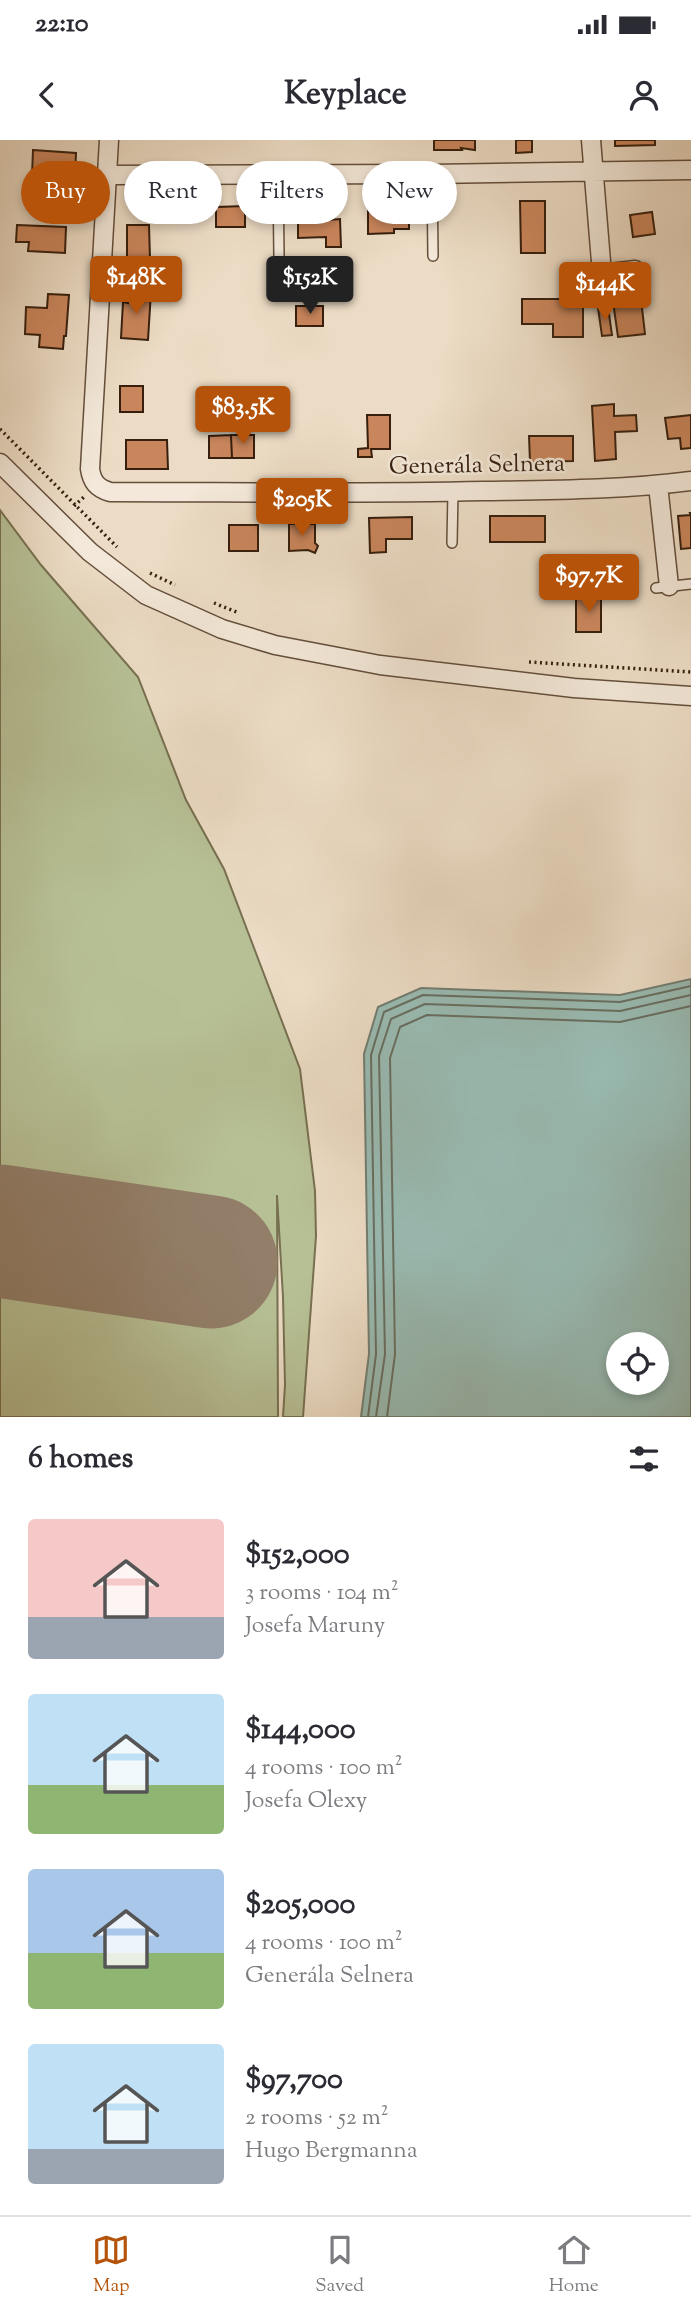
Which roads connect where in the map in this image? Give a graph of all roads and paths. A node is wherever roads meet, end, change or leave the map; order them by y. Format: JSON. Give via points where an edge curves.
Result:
{"nodes":[{"id":1,"x":109,"y":140,"type":"edge"},
{"id":2,"x":591,"y":140,"type":"edge"},
{"id":3,"x":108,"y":161,"type":"edge"},
{"id":4,"x":691,"y":170,"type":"edge"},
{"id":5,"x":594,"y":172,"type":"junction"},
{"id":6,"x":236,"y":174,"type":"edge"},
{"id":7,"x":457,"y":174,"type":"edge"},
{"id":8,"x":110,"y":175,"type":"edge"},
{"id":9,"x":104,"y":224,"type":"edge"},
{"id":10,"x":279,"y":224,"type":"edge"},
{"id":11,"x":433,"y":224,"type":"edge"},
{"id":12,"x":433,"y":256,"type":"dead end"},
{"id":13,"x":279,"y":257,"type":"dead end"},
{"id":14,"x":635,"y":270,"type":"dead end"},
{"id":15,"x":0,"y":429,"type":"edge"},
{"id":16,"x":0,"y":463,"type":"edge"},
{"id":17,"x":691,"y":481,"type":"edge"},
{"id":18,"x":658,"y":485,"type":"junction"},
{"id":19,"x":453,"y":492,"type":"junction"},
{"id":20,"x":452,"y":543,"type":"dead end"},
{"id":21,"x":118,"y":549,"type":"dead end"},
{"id":22,"x":148,"y":572,"type":"dead end"},
{"id":23,"x":691,"y":584,"type":"edge"},
{"id":24,"x":662,"y":587,"type":"joint"},
{"id":25,"x":183,"y":589,"type":"dead end"},
{"id":26,"x":207,"y":600,"type":"dead end"},
{"id":27,"x":245,"y":615,"type":"dead end"},
{"id":28,"x":526,"y":662,"type":"dead end"},
{"id":29,"x":691,"y":672,"type":"edge"},
{"id":30,"x":691,"y":696,"type":"edge"}],
"edges":[{"from":1,"to":3,"type":"street"},
{"from":2,"to":5,"type":"street"},
{"from":4,"to":5,"type":"street"},
{"from":5,"to":7,"type":"street"},
{"from":5,"to":14,"type":"street","via":[[596,279]]},
{"from":6,"to":8,"type":"street"},
{"from":9,"to":19,"type":"street","name":"Generála Selnera","via":[[90,469],[96,485],[110,492]]},
{"from":10,"to":13,"type":"lane"},
{"from":11,"to":12,"type":"lane"},
{"from":15,"to":21,"type":"path"},
{"from":16,"to":30,"type":"street","via":[[90,552],[146,595],[222,629],[275,645],[380,665],[574,688]]},
{"from":17,"to":18,"type":"street","name":"Generála Selnera"},
{"from":18,"to":19,"type":"street","name":"Generála Selnera"},
{"from":18,"to":24,"type":"street"},
{"from":19,"to":20,"type":"lane"},
{"from":22,"to":25,"type":"path"},
{"from":23,"to":24,"type":"lane"},
{"from":26,"to":27,"type":"path"},
{"from":28,"to":29,"type":"path"}]}
